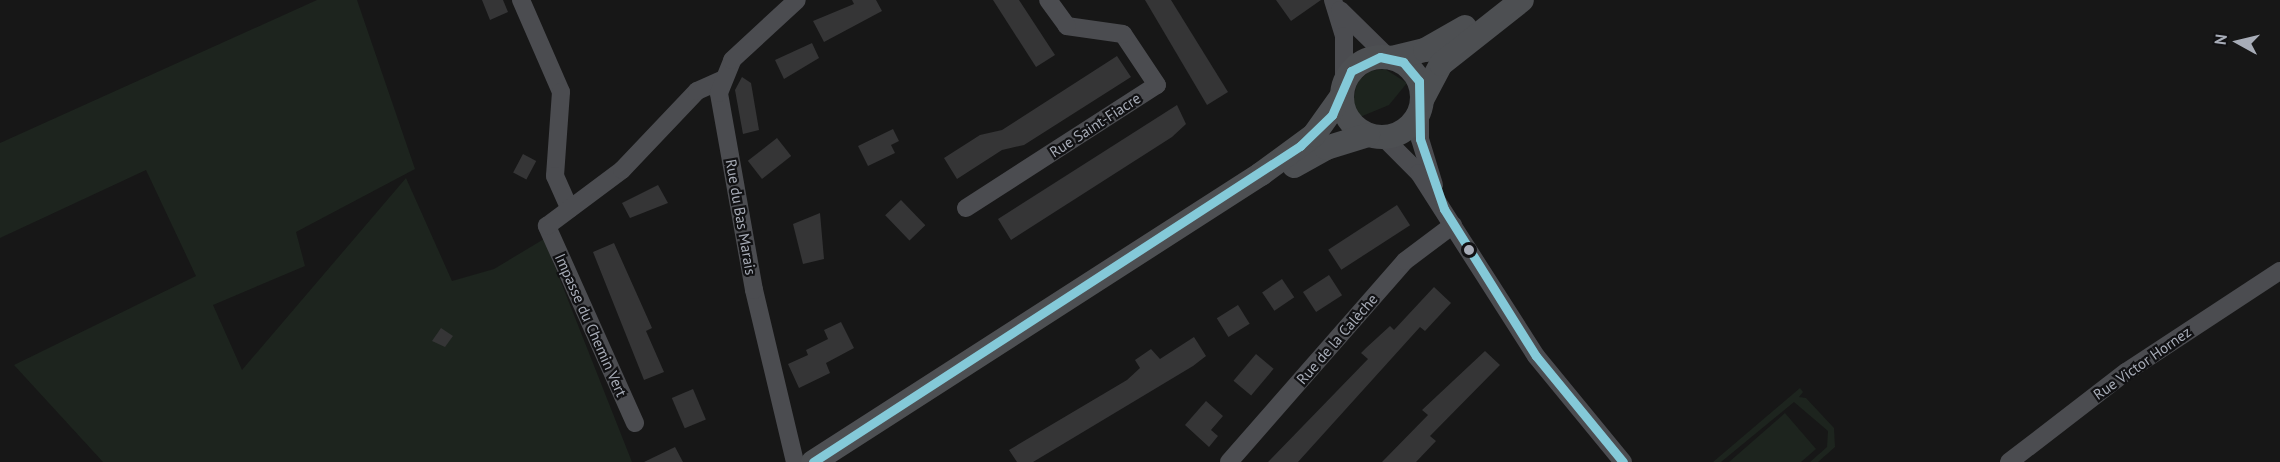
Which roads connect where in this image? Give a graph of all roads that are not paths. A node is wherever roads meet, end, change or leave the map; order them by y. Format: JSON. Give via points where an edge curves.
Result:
{"nodes":[{"id":1,"x":521,"y":0,"type":"edge"},
{"id":2,"x":797,"y":0,"type":"edge"},
{"id":3,"x":1048,"y":0,"type":"edge"},
{"id":4,"x":1334,"y":0,"type":"edge"},
{"id":5,"x":1504,"y":0,"type":"edge"},
{"id":6,"x":1522,"y":0,"type":"edge"},
{"id":7,"x":1390,"y":57,"type":"junction"},
{"id":8,"x":722,"y":80,"type":"junction"},
{"id":9,"x":1343,"y":89,"type":"junction"},
{"id":10,"x":1421,"y":105,"type":"junction"},
{"id":11,"x":1376,"y":136,"type":"junction"},
{"id":12,"x":966,"y":208,"type":"dead end"},
{"id":13,"x":570,"y":209,"type":"junction"},
{"id":14,"x":1449,"y":217,"type":"junction"},
{"id":15,"x":2280,"y":271,"type":"edge"},
{"id":16,"x":635,"y":423,"type":"dead end"},
{"id":17,"x":795,"y":462,"type":"edge"},
{"id":18,"x":813,"y":462,"type":"edge"},
{"id":19,"x":834,"y":462,"type":"edge"},
{"id":20,"x":1229,"y":462,"type":"edge"},
{"id":21,"x":1623,"y":462,"type":"edge"},
{"id":22,"x":2009,"y":462,"type":"edge"}],
"edges":[{"from":1,"to":13,"type":"street","via":[[561,92],[555,176]]},
{"from":2,"to":8,"type":"street","via":[[740,52]]},
{"from":3,"to":12,"type":"street","name":"Rue Saint-Fiacre","via":[[1066,26],[1123,34],[1156,85]]},
{"from":4,"to":7,"type":"street","via":[[1350,23]]},
{"from":4,"to":9,"type":"street","via":[[1344,36]]},
{"from":5,"to":7,"type":"main road","via":[[1435,45]]},
{"from":6,"to":10,"type":"main road","via":[[1441,64]]},
{"from":7,"to":9,"type":"main road","via":[[1360,63]]},
{"from":7,"to":10,"type":"main road","via":[[1414,74]]},
{"from":8,"to":13,"type":"street","via":[[697,91],[631,161]]},
{"from":8,"to":17,"type":"street","name":"Rue du Bas Marais","via":[[720,99],[753,290]]},
{"from":9,"to":11,"type":"main road","via":[[1349,120]]},
{"from":9,"to":18,"type":"main road","via":[[1314,135],[1261,174]]},
{"from":10,"to":11,"type":"main road","via":[[1406,129]]},
{"from":10,"to":14,"type":"street","via":[[1420,139]]},
{"from":11,"to":14,"type":"street","via":[[1407,158]]},
{"from":11,"to":19,"type":"main road","via":[[1302,161]]},
{"from":13,"to":16,"type":"street","name":"Impasse du Chemin Vert","via":[[547,226]]},
{"from":14,"to":20,"type":"street","name":"Rue de la Calèche","via":[[1405,261]]},
{"from":14,"to":21,"type":"street","via":[[1536,356]]},
{"from":15,"to":22,"type":"street","name":"Rue Victor Hornez","via":[[2126,372]]}]}
